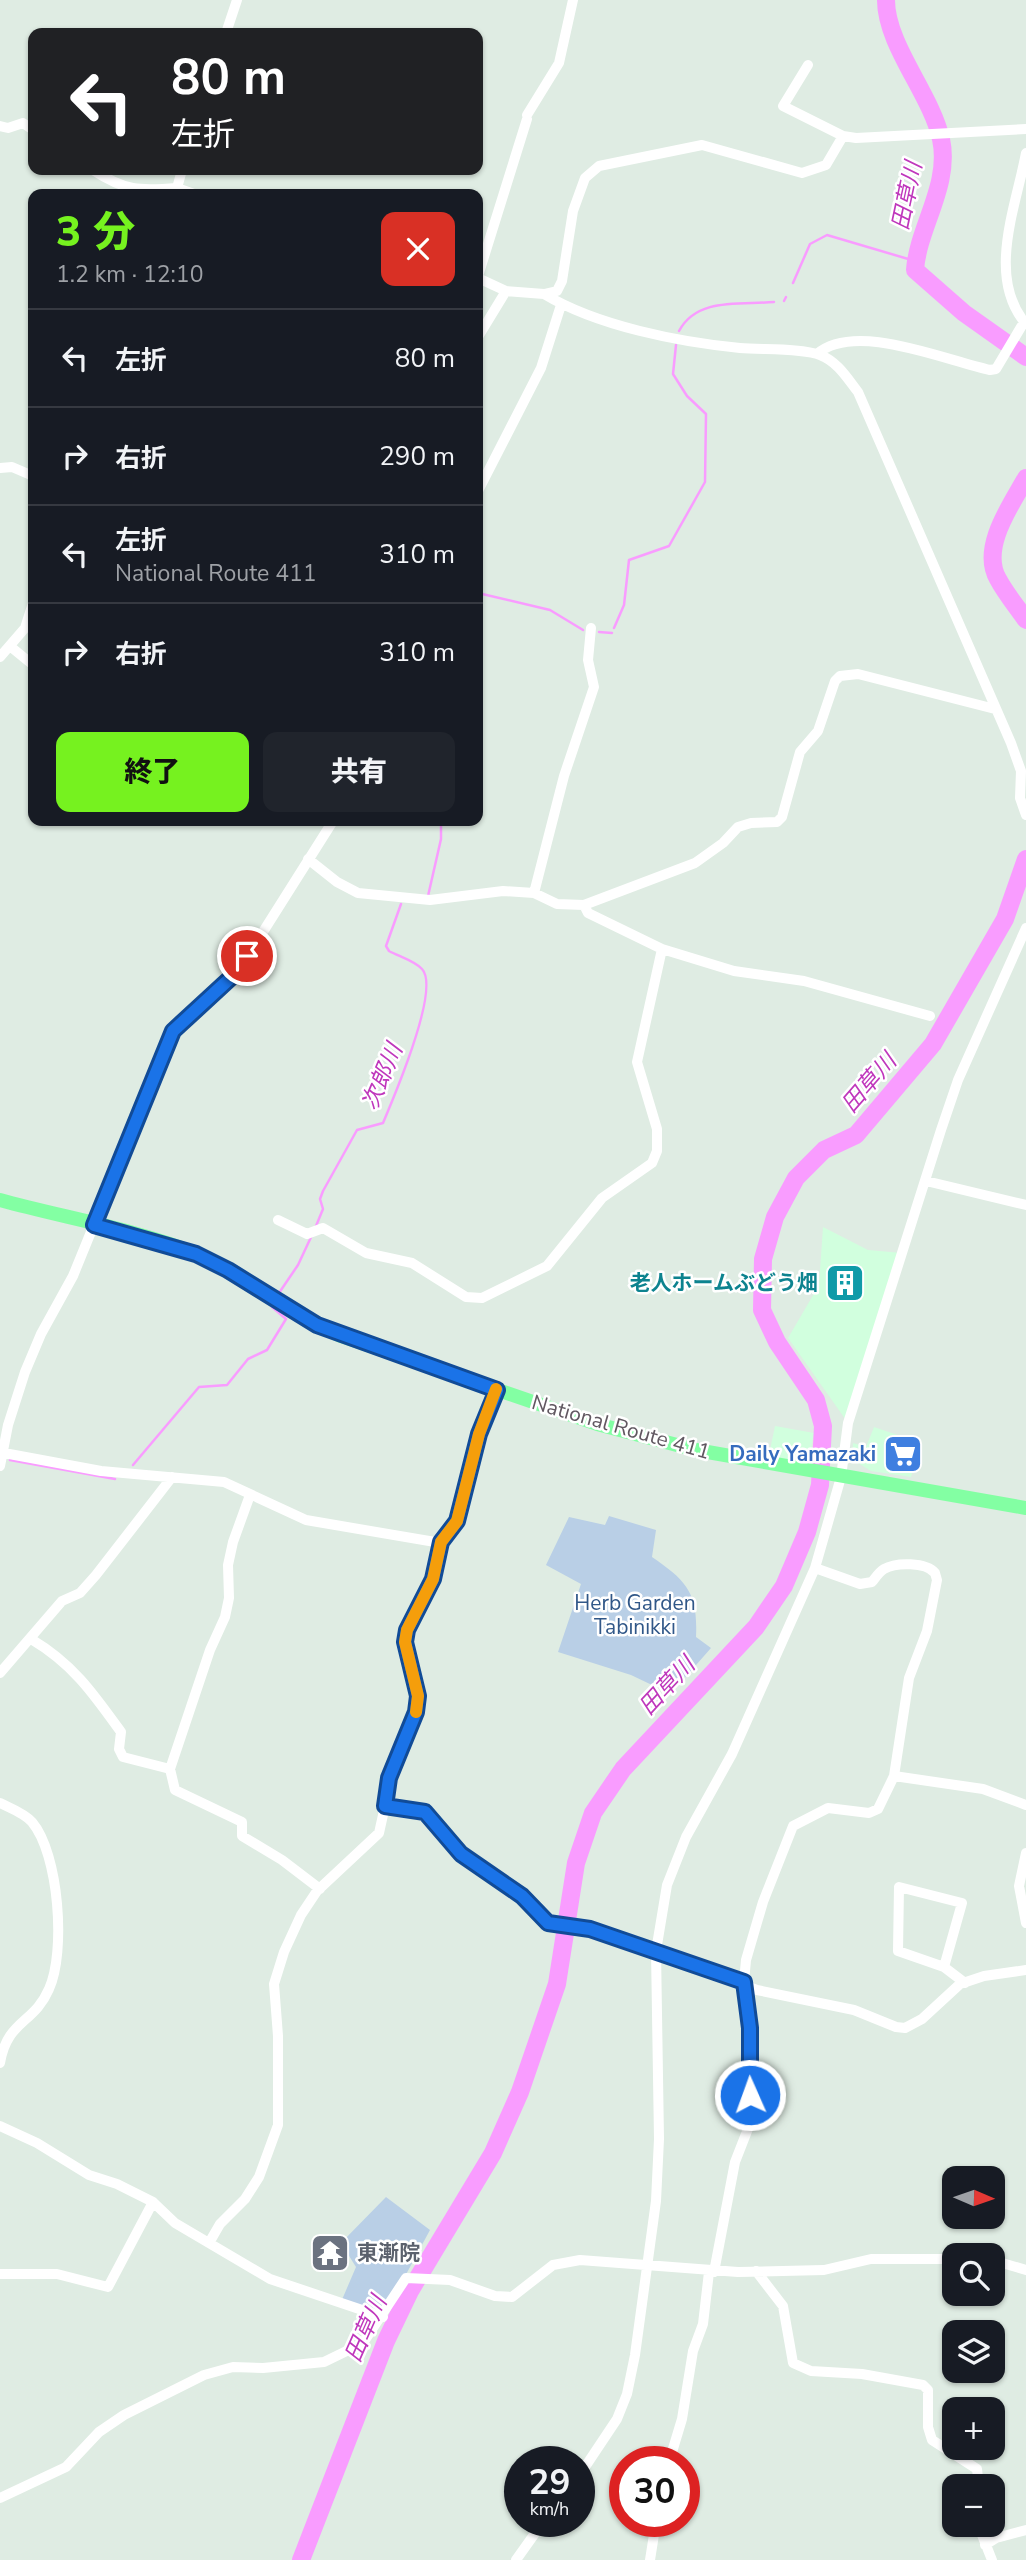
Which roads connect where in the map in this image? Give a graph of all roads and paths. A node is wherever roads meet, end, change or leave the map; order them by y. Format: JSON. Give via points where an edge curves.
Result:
{"nodes":[{"id":1,"x":237,"y":0,"type":"edge"},
{"id":2,"x":573,"y":0,"type":"edge"},
{"id":3,"x":228,"y":28,"type":"edge"},
{"id":4,"x":808,"y":65,"type":"dead end"},
{"id":5,"x":0,"y":126,"type":"edge"},
{"id":6,"x":28,"y":126,"type":"edge"},
{"id":7,"x":1026,"y":129,"type":"edge"},
{"id":8,"x":843,"y":136,"type":"junction"},
{"id":9,"x":1026,"y":153,"type":"edge"},
{"id":10,"x":101,"y":175,"type":"edge"},
{"id":11,"x":181,"y":175,"type":"edge"},
{"id":12,"x":177,"y":188,"type":"junction"},
{"id":13,"x":129,"y":189,"type":"edge"},
{"id":14,"x":163,"y":189,"type":"edge"},
{"id":15,"x":180,"y":189,"type":"edge"},
{"id":16,"x":483,"y":261,"type":"edge"},
{"id":17,"x":483,"y":280,"type":"edge"},
{"id":18,"x":506,"y":291,"type":"junction"},
{"id":19,"x":544,"y":295,"type":"junction"},
{"id":20,"x":561,"y":304,"type":"junction"},
{"id":21,"x":1025,"y":323,"type":"edge"},
{"id":22,"x":483,"y":329,"type":"edge"},
{"id":23,"x":817,"y":354,"type":"junction"},
{"id":24,"x":0,"y":468,"type":"edge"},
{"id":25,"x":28,"y":474,"type":"edge"},
{"id":26,"x":483,"y":481,"type":"edge"},
{"id":27,"x":28,"y":619,"type":"edge"},
{"id":28,"x":591,"y":628,"type":"dead end"},
{"id":29,"x":11,"y":647,"type":"junction"},
{"id":30,"x":0,"y":657,"type":"edge"},
{"id":31,"x":28,"y":661,"type":"edge"},
{"id":32,"x":995,"y":709,"type":"junction"},
{"id":33,"x":1024,"y":813,"type":"edge"},
{"id":34,"x":327,"y":826,"type":"edge"},
{"id":35,"x":308,"y":859,"type":"junction"},
{"id":36,"x":534,"y":893,"type":"junction"},
{"id":37,"x":584,"y":905,"type":"junction"},
{"id":38,"x":1026,"y":928,"type":"edge"},
{"id":39,"x":662,"y":949,"type":"junction"},
{"id":40,"x":930,"y":1016,"type":"dead end"},
{"id":41,"x":926,"y":1181,"type":"junction"},
{"id":42,"x":0,"y":1200,"type":"edge"},
{"id":43,"x":1026,"y":1205,"type":"edge"},
{"id":44,"x":278,"y":1220,"type":"dead end"},
{"id":45,"x":94,"y":1225,"type":"junction"},
{"id":46,"x":497,"y":1390,"type":"junction"},
{"id":47,"x":4,"y":1453,"type":"junction"},
{"id":48,"x":0,"y":1466,"type":"edge"},
{"id":49,"x":834,"y":1475,"type":"junction"},
{"id":50,"x":172,"y":1476,"type":"junction"},
{"id":51,"x":250,"y":1495,"type":"junction"},
{"id":52,"x":1026,"y":1508,"type":"edge"},
{"id":53,"x":441,"y":1542,"type":"junction"},
{"id":54,"x":815,"y":1568,"type":"junction"},
{"id":55,"x":31,"y":1639,"type":"junction"},
{"id":56,"x":0,"y":1673,"type":"edge"},
{"id":57,"x":170,"y":1769,"type":"junction"},
{"id":58,"x":894,"y":1776,"type":"junction"},
{"id":59,"x":0,"y":1803,"type":"edge"},
{"id":60,"x":1026,"y":1805,"type":"edge"},
{"id":61,"x":385,"y":1806,"type":"junction"},
{"id":62,"x":1026,"y":1853,"type":"edge"},
{"id":63,"x":320,"y":1889,"type":"junction"},
{"id":64,"x":1026,"y":1923,"type":"edge"},
{"id":65,"x":656,"y":1951,"type":"junction"},
{"id":66,"x":944,"y":1968,"type":"junction"},
{"id":67,"x":1026,"y":1970,"type":"edge"},
{"id":68,"x":744,"y":1982,"type":"junction"},
{"id":69,"x":965,"y":1983,"type":"junction"},
{"id":70,"x":0,"y":2063,"type":"edge"},
{"id":71,"x":0,"y":2126,"type":"edge"},
{"id":72,"x":153,"y":2202,"type":"junction"},
{"id":73,"x":209,"y":2243,"type":"junction"},
{"id":74,"x":942,"y":2259,"type":"edge"},
{"id":75,"x":648,"y":2264,"type":"junction"},
{"id":76,"x":1005,"y":2264,"type":"edge"},
{"id":77,"x":1026,"y":2270,"type":"edge"},
{"id":78,"x":711,"y":2272,"type":"junction"},
{"id":79,"x":756,"y":2272,"type":"junction"},
{"id":80,"x":0,"y":2274,"type":"edge"},
{"id":81,"x":383,"y":2317,"type":"junction"},
{"id":82,"x":674,"y":2446,"type":"edge"},
{"id":83,"x":595,"y":2453,"type":"edge"},
{"id":84,"x":978,"y":2474,"type":"edge"},
{"id":85,"x":0,"y":2498,"type":"edge"},
{"id":86,"x":1026,"y":2530,"type":"edge"},
{"id":87,"x":533,"y":2537,"type":"edge"},
{"id":88,"x":654,"y":2537,"type":"edge"},
{"id":89,"x":982,"y":2537,"type":"edge"},
{"id":90,"x":985,"y":2545,"type":"junction"},
{"id":91,"x":516,"y":2560,"type":"edge"},
{"id":92,"x":650,"y":2560,"type":"edge"},
{"id":93,"x":992,"y":2560,"type":"edge"}],
"edges":[{"from":1,"to":3,"type":"street"},
{"from":2,"to":16,"type":"street","via":[[559,63],[527,117]]},
{"from":4,"to":8,"type":"street","via":[[783,106]]},
{"from":5,"to":6,"type":"street"},
{"from":7,"to":8,"type":"street"},
{"from":8,"to":19,"type":"street","via":[[826,165],[815,172],[802,173],[702,145],[598,166],[585,178],[573,211],[562,281],[557,291]]},
{"from":9,"to":21,"type":"street","via":[[1005,259],[1009,297]]},
{"from":10,"to":13,"type":"street"},
{"from":11,"to":12,"type":"street"},
{"from":12,"to":14,"type":"street"},
{"from":12,"to":15,"type":"street"},
{"from":17,"to":18,"type":"street"},
{"from":18,"to":19,"type":"street"},
{"from":18,"to":22,"type":"street"},
{"from":19,"to":20,"type":"street"},
{"from":20,"to":23,"type":"street","via":[[696,343]]},
{"from":20,"to":26,"type":"street","via":[[541,368]]},
{"from":21,"to":23,"type":"street","via":[[996,369],[990,370],[896,343],[845,341],[829,344]]},
{"from":23,"to":32,"type":"street","via":[[838,367],[858,392]]},
{"from":24,"to":25,"type":"street"},
{"from":27,"to":29,"type":"street"},
{"from":28,"to":36,"type":"street","via":[[588,660],[594,687],[564,776]]},
{"from":29,"to":30,"type":"street"},
{"from":29,"to":31,"type":"street"},
{"from":32,"to":33,"type":"street","via":[[1021,771]]},
{"from":32,"to":37,"type":"street","via":[[858,674],[840,676],[818,731],[800,752],[777,822],[738,827],[695,863]]},
{"from":34,"to":35,"type":"street"},
{"from":35,"to":36,"type":"street","via":[[358,893],[430,900],[503,891]]},
{"from":35,"to":45,"type":"street","via":[[237,972],[173,1031]]},
{"from":36,"to":37,"type":"street","via":[[557,904]]},
{"from":37,"to":39,"type":"street","via":[[588,913]]},
{"from":38,"to":41,"type":"street","via":[[958,1080]]},
{"from":39,"to":40,"type":"street","via":[[734,971],[803,981]]},
{"from":39,"to":44,"type":"street","via":[[637,1062],[657,1129],[657,1150],[652,1163],[602,1198],[547,1266],[482,1298],[466,1297],[412,1263],[366,1253],[323,1228],[307,1234]]},
{"from":41,"to":43,"type":"street"},
{"from":41,"to":49,"type":"street"},
{"from":42,"to":45,"type":"highway","name":"National Route 411"},
{"from":45,"to":46,"type":"highway","name":"National Route 411","via":[[196,1254],[317,1325]]},
{"from":45,"to":47,"type":"street","via":[[25,1372]]},
{"from":46,"to":49,"type":"highway","name":"National Route 411","via":[[597,1424],[696,1450]]},
{"from":46,"to":53,"type":"street","via":[[479,1434],[457,1521]]},
{"from":47,"to":48,"type":"street"},
{"from":47,"to":50,"type":"street","via":[[101,1471]]},
{"from":49,"to":52,"type":"highway","name":"National Route 411"},
{"from":49,"to":54,"type":"street","via":[[827,1534]]},
{"from":50,"to":51,"type":"street","via":[[224,1482]]},
{"from":50,"to":55,"type":"street","via":[[96,1575],[80,1592],[62,1601]]},
{"from":51,"to":53,"type":"street","via":[[306,1520]]},
{"from":51,"to":57,"type":"street","via":[[230,1553],[225,1617]]},
{"from":53,"to":61,"type":"street","via":[[433,1579],[407,1630],[405,1642],[418,1696],[416,1712],[389,1778]]},
{"from":54,"to":58,"type":"street","via":[[860,1584],[872,1582],[891,1566],[925,1566],[935,1573],[928,1631],[909,1678]]},
{"from":54,"to":65,"type":"street","via":[[732,1754],[677,1858],[662,1907]]},
{"from":55,"to":56,"type":"street"},
{"from":55,"to":57,"type":"street","via":[[82,1678],[121,1732],[123,1757]]},
{"from":57,"to":63,"type":"street","via":[[175,1790],[242,1822],[242,1836]]},
{"from":58,"to":60,"type":"street","via":[[983,1789]]},
{"from":58,"to":68,"type":"street","via":[[878,1808],[869,1813],[828,1808],[793,1826],[763,1902]]},
{"from":59,"to":70,"type":"street","via":[[27,1817],[39,1834],[55,1886],[57,1925],[50,1988],[9,2035]]},
{"from":61,"to":63,"type":"street","via":[[379,1833]]},
{"from":61,"to":65,"type":"street","via":[[425,1812],[461,1854],[522,1896],[548,1923],[590,1929]]},
{"from":62,"to":64,"type":"street","via":[[1019,1886]]},
{"from":63,"to":73,"type":"street","via":[[301,1915],[274,1984],[278,2125],[259,2177]]},
{"from":65,"to":68,"type":"street"},
{"from":65,"to":75,"type":"street","via":[[659,2139]]},
{"from":66,"to":66,"type":"street","via":[[898,1951],[899,1887],[962,1903]]},
{"from":66,"to":69,"type":"street"},
{"from":67,"to":69,"type":"street"},
{"from":68,"to":69,"type":"street","via":[[757,1990],[854,2010],[905,2028]]},
{"from":68,"to":78,"type":"street","via":[[753,2116],[735,2162]]},
{"from":71,"to":72,"type":"street","via":[[89,2175]]},
{"from":72,"to":73,"type":"street"},
{"from":72,"to":80,"type":"street","via":[[108,2287],[57,2274]]},
{"from":73,"to":81,"type":"street","via":[[270,2279]]},
{"from":74,"to":79,"type":"street","via":[[872,2259],[824,2270]]},
{"from":75,"to":78,"type":"street"},
{"from":75,"to":81,"type":"street","via":[[580,2260],[553,2265],[512,2297],[495,2296],[450,2280],[406,2278]]},
{"from":75,"to":83,"type":"street","via":[[627,2394]]},
{"from":76,"to":77,"type":"street"},
{"from":78,"to":79,"type":"street"},
{"from":78,"to":82,"type":"street","via":[[704,2324],[693,2351]]},
{"from":79,"to":84,"type":"street","via":[[783,2306],[793,2363],[811,2371],[923,2385],[928,2390],[932,2440],[977,2469]]},
{"from":81,"to":85,"type":"street","via":[[363,2343],[324,2362],[233,2367],[204,2375],[124,2415],[99,2432],[66,2467]]},
{"from":86,"to":90,"type":"street"},
{"from":87,"to":91,"type":"street"},
{"from":88,"to":92,"type":"street"},
{"from":89,"to":90,"type":"street"},
{"from":90,"to":93,"type":"street"}]}
